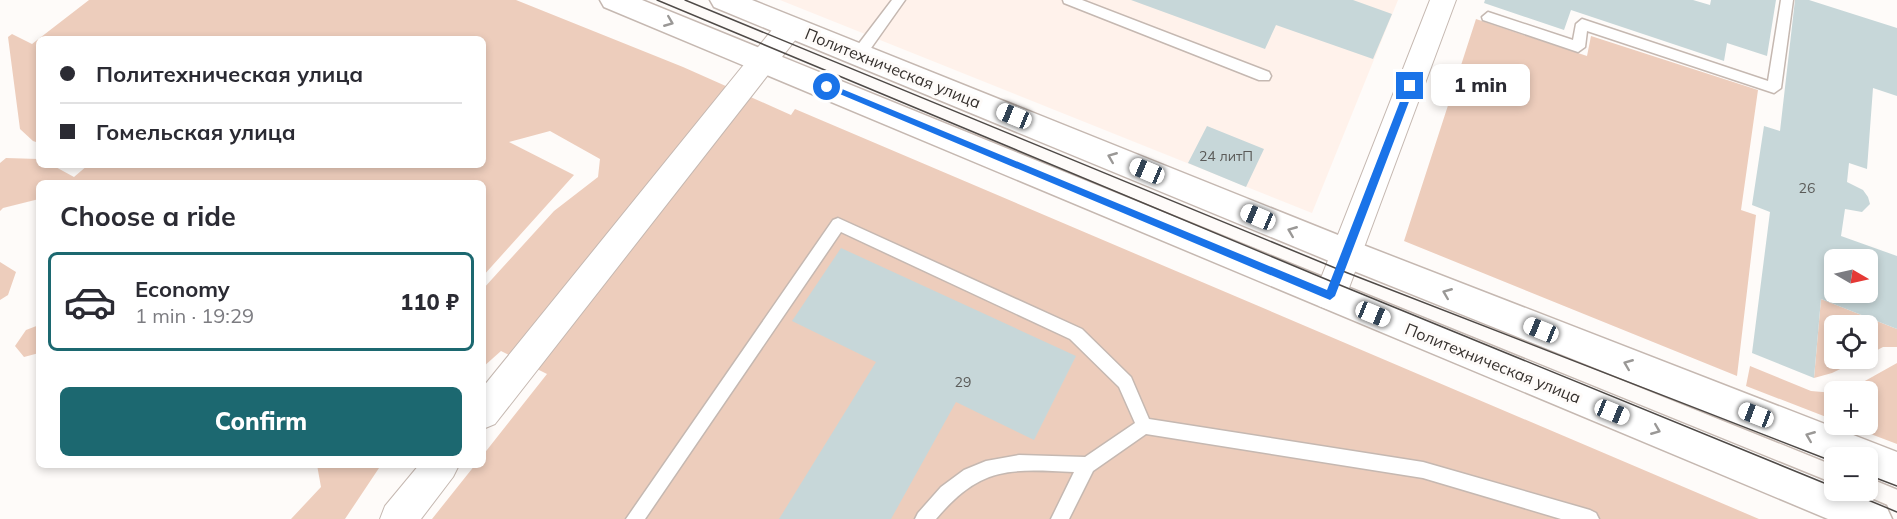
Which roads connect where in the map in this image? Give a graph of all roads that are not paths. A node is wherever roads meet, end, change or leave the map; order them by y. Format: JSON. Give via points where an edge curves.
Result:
{"nodes":[{"id":1,"x":614,"y":0,"type":"edge"},
{"id":2,"x":724,"y":0,"type":"edge"},
{"id":3,"x":899,"y":0,"type":"edge"},
{"id":4,"x":1069,"y":0,"type":"edge"},
{"id":5,"x":1443,"y":0,"type":"edge"},
{"id":6,"x":1787,"y":0,"type":"edge"},
{"id":7,"x":1488,"y":17,"type":"dead end"},
{"id":8,"x":790,"y":27,"type":"junction"},
{"id":9,"x":859,"y":54,"type":"junction"},
{"id":10,"x":763,"y":60,"type":"junction"},
{"id":11,"x":1264,"y":76,"type":"dead end"},
{"id":12,"x":1346,"y":253,"type":"junction"},
{"id":13,"x":1330,"y":296,"type":"junction"},
{"id":14,"x":486,"y":409,"type":"edge"},
{"id":15,"x":1144,"y":426,"type":"junction"},
{"id":16,"x":1838,"y":447,"type":"edge"},
{"id":17,"x":1878,"y":463,"type":"edge"},
{"id":18,"x":1086,"y":465,"type":"junction"},
{"id":19,"x":439,"y":468,"type":"edge"},
{"id":20,"x":1897,"y":470,"type":"edge"},
{"id":21,"x":398,"y":519,"type":"edge"},
{"id":22,"x":635,"y":519,"type":"edge"},
{"id":23,"x":924,"y":519,"type":"edge"},
{"id":24,"x":1060,"y":519,"type":"edge"},
{"id":25,"x":1590,"y":519,"type":"edge"},
{"id":26,"x":1873,"y":519,"type":"edge"}],
"edges":[{"from":1,"to":10,"type":"main road","name":"Политехническая улица","one_way":true},
{"from":2,"to":8,"type":"main road","name":"Политехническая улица"},
{"from":3,"to":9,"type":"lane"},
{"from":4,"to":11,"type":"lane"},
{"from":5,"to":12,"type":"street"},
{"from":6,"to":7,"type":"lane","via":[[1774,88],[1582,24],[1578,47]]},
{"from":8,"to":9,"type":"main road","name":"Политехническая улица"},
{"from":8,"to":10,"type":"street"},
{"from":12,"to":9,"type":"main road","name":"Политехническая улица","one_way":true},
{"from":10,"to":13,"type":"main road","name":"Политехническая улица"},
{"from":10,"to":14,"type":"street"},
{"from":12,"to":13,"type":"street"},
{"from":16,"to":12,"type":"main road","name":"Политехническая улица","one_way":true},
{"from":13,"to":26,"type":"main road","name":"Политехническая улица","one_way":true},
{"from":15,"to":18,"type":"lane"},
{"from":15,"to":22,"type":"lane","via":[[1125,382],[1076,334],[838,224]]},
{"from":15,"to":25,"type":"lane","via":[[1423,470]]},
{"from":17,"to":20,"type":"main road","name":"Политехническая улица"},
{"from":18,"to":23,"type":"lane","via":[[1028,462],[992,466],[957,484]]},
{"from":18,"to":24,"type":"lane"},
{"from":19,"to":21,"type":"street"}]}
